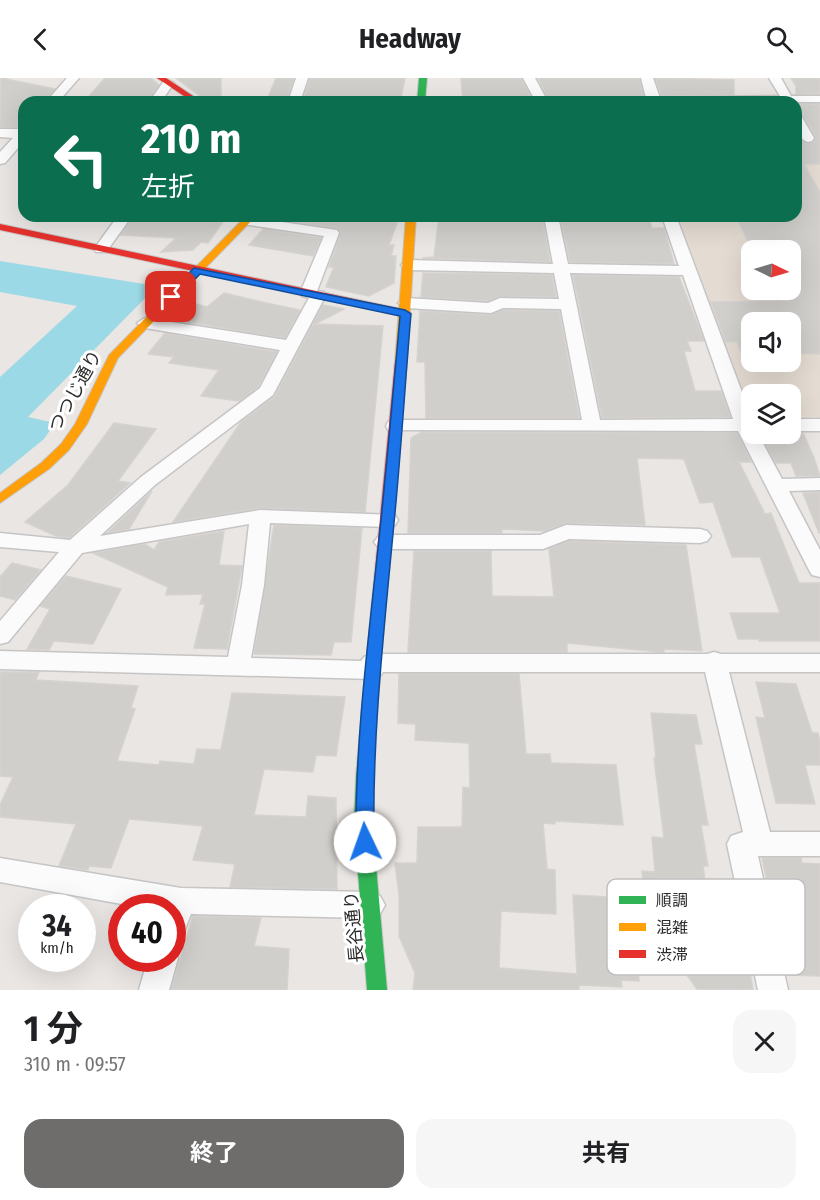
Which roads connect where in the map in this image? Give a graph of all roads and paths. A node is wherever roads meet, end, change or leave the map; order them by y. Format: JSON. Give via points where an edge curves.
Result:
{"nodes":[{"id":1,"x":73,"y":78,"type":"edge"},
{"id":2,"x":302,"y":78,"type":"edge"},
{"id":3,"x":423,"y":78,"type":"edge"},
{"id":4,"x":529,"y":78,"type":"edge"},
{"id":5,"x":647,"y":78,"type":"edge"},
{"id":6,"x":775,"y":78,"type":"edge"},
{"id":7,"x":165,"y":80,"type":"edge"},
{"id":8,"x":57,"y":96,"type":"edge"},
{"id":9,"x":158,"y":96,"type":"edge"},
{"id":10,"x":189,"y":96,"type":"edge"},
{"id":11,"x":296,"y":96,"type":"edge"},
{"id":12,"x":422,"y":96,"type":"edge"},
{"id":13,"x":539,"y":96,"type":"edge"},
{"id":14,"x":652,"y":96,"type":"edge"},
{"id":15,"x":786,"y":96,"type":"edge"},
{"id":16,"x":820,"y":99,"type":"edge"},
{"id":17,"x":802,"y":100,"type":"edge"},
{"id":18,"x":0,"y":133,"type":"edge"},
{"id":19,"x":18,"y":134,"type":"edge"},
{"id":20,"x":18,"y":140,"type":"edge"},
{"id":21,"x":0,"y":160,"type":"edge"},
{"id":22,"x":121,"y":222,"type":"edge"},
{"id":23,"x":245,"y":222,"type":"edge"},
{"id":24,"x":271,"y":222,"type":"edge"},
{"id":25,"x":411,"y":222,"type":"edge"},
{"id":26,"x":552,"y":222,"type":"edge"},
{"id":27,"x":671,"y":222,"type":"edge"},
{"id":28,"x":0,"y":227,"type":"edge"},
{"id":29,"x":101,"y":249,"type":"junction"},
{"id":30,"x":409,"y":265,"type":"junction"},
{"id":31,"x":560,"y":268,"type":"junction"},
{"id":32,"x":198,"y":271,"type":"junction"},
{"id":33,"x":689,"y":271,"type":"junction"},
{"id":34,"x":313,"y":294,"type":"junction"},
{"id":35,"x":568,"y":304,"type":"junction"},
{"id":36,"x":406,"y":308,"type":"junction"},
{"id":37,"x":145,"y":322,"type":"junction"},
{"id":38,"x":289,"y":346,"type":"junction"},
{"id":39,"x":741,"y":407,"type":"edge"},
{"id":40,"x":592,"y":425,"type":"junction"},
{"id":41,"x":741,"y":425,"type":"edge"},
{"id":42,"x":801,"y":425,"type":"edge"},
{"id":43,"x":820,"y":425,"type":"edge"},
{"id":44,"x":395,"y":426,"type":"junction"},
{"id":45,"x":757,"y":444,"type":"edge"},
{"id":46,"x":775,"y":484,"type":"junction"},
{"id":47,"x":820,"y":484,"type":"edge"},
{"id":48,"x":0,"y":500,"type":"edge"},
{"id":49,"x":260,"y":516,"type":"junction"},
{"id":50,"x":388,"y":520,"type":"junction"},
{"id":51,"x":700,"y":536,"type":"dead end"},
{"id":52,"x":0,"y":540,"type":"edge"},
{"id":53,"x":385,"y":542,"type":"junction"},
{"id":54,"x":75,"y":547,"type":"junction"},
{"id":55,"x":820,"y":570,"type":"edge"},
{"id":56,"x":0,"y":636,"type":"edge"},
{"id":57,"x":0,"y":660,"type":"edge"},
{"id":58,"x":714,"y":661,"type":"junction"},
{"id":59,"x":820,"y":663,"type":"edge"},
{"id":60,"x":372,"y":666,"type":"junction"},
{"id":61,"x":238,"y":667,"type":"junction"},
{"id":62,"x":759,"y":843,"type":"junction"},
{"id":63,"x":820,"y":844,"type":"edge"},
{"id":64,"x":0,"y":870,"type":"edge"},
{"id":65,"x":749,"y":879,"type":"edge"},
{"id":66,"x":108,"y":897,"type":"edge"},
{"id":67,"x":370,"y":905,"type":"junction"},
{"id":68,"x":186,"y":914,"type":"edge"},
{"id":69,"x":159,"y":972,"type":"edge"},
{"id":70,"x":770,"y":975,"type":"edge"},
{"id":71,"x":154,"y":990,"type":"edge"},
{"id":72,"x":377,"y":990,"type":"edge"},
{"id":73,"x":773,"y":990,"type":"edge"}],
"edges":[{"from":1,"to":8,"type":"street"},
{"from":2,"to":11,"type":"street"},
{"from":3,"to":12,"type":"street"},
{"from":4,"to":13,"type":"street"},
{"from":5,"to":14,"type":"street"},
{"from":6,"to":15,"type":"street"},
{"from":7,"to":9,"type":"street"},
{"from":7,"to":10,"type":"street"},
{"from":16,"to":17,"type":"street"},
{"from":18,"to":19,"type":"street"},
{"from":20,"to":21,"type":"street"},
{"from":22,"to":29,"type":"street"},
{"from":23,"to":32,"type":"street","name":"つつじ通り"},
{"from":24,"to":34,"type":"street","via":[[332,233]]},
{"from":25,"to":30,"type":"street","name":"長谷通り"},
{"from":26,"to":31,"type":"street"},
{"from":27,"to":33,"type":"street"},
{"from":28,"to":29,"type":"street"},
{"from":29,"to":32,"type":"street"},
{"from":30,"to":31,"type":"street"},
{"from":30,"to":36,"type":"street","name":"長谷通り"},
{"from":31,"to":33,"type":"street"},
{"from":31,"to":35,"type":"street"},
{"from":32,"to":34,"type":"street"},
{"from":32,"to":37,"type":"street","name":"つつじ通り"},
{"from":33,"to":39,"type":"street"},
{"from":34,"to":36,"type":"street"},
{"from":34,"to":38,"type":"street"},
{"from":35,"to":36,"type":"street"},
{"from":35,"to":40,"type":"street"},
{"from":36,"to":44,"type":"street","name":"長谷通り"},
{"from":37,"to":38,"type":"street"},
{"from":37,"to":48,"type":"street","name":"つつじ通り","via":[[101,375],[81,425],[64,450]]},
{"from":38,"to":54,"type":"street","via":[[267,391],[148,480]]},
{"from":40,"to":41,"type":"street"},
{"from":40,"to":44,"type":"street"},
{"from":42,"to":43,"type":"street"},
{"from":44,"to":50,"type":"street","name":"長谷通り"},
{"from":45,"to":46,"type":"street"},
{"from":46,"to":47,"type":"street"},
{"from":46,"to":55,"type":"street"},
{"from":49,"to":50,"type":"street"},
{"from":49,"to":54,"type":"street"},
{"from":49,"to":61,"type":"street","via":[[253,585]]},
{"from":50,"to":53,"type":"street","name":"長谷通り"},
{"from":51,"to":53,"type":"street","via":[[566,532],[543,542]]},
{"from":52,"to":54,"type":"street"},
{"from":53,"to":60,"type":"street","name":"長谷通り"},
{"from":54,"to":56,"type":"street"},
{"from":57,"to":61,"type":"street"},
{"from":58,"to":59,"type":"street"},
{"from":58,"to":60,"type":"street"},
{"from":58,"to":62,"type":"street"},
{"from":60,"to":61,"type":"street"},
{"from":60,"to":67,"type":"street","name":"長谷通り","via":[[363,821]]},
{"from":62,"to":63,"type":"street"},
{"from":62,"to":65,"type":"street","via":[[741,844]]},
{"from":64,"to":66,"type":"street"},
{"from":67,"to":68,"type":"street"},
{"from":67,"to":72,"type":"street","name":"長谷通り"},
{"from":69,"to":71,"type":"street"},
{"from":70,"to":73,"type":"street"}]}
